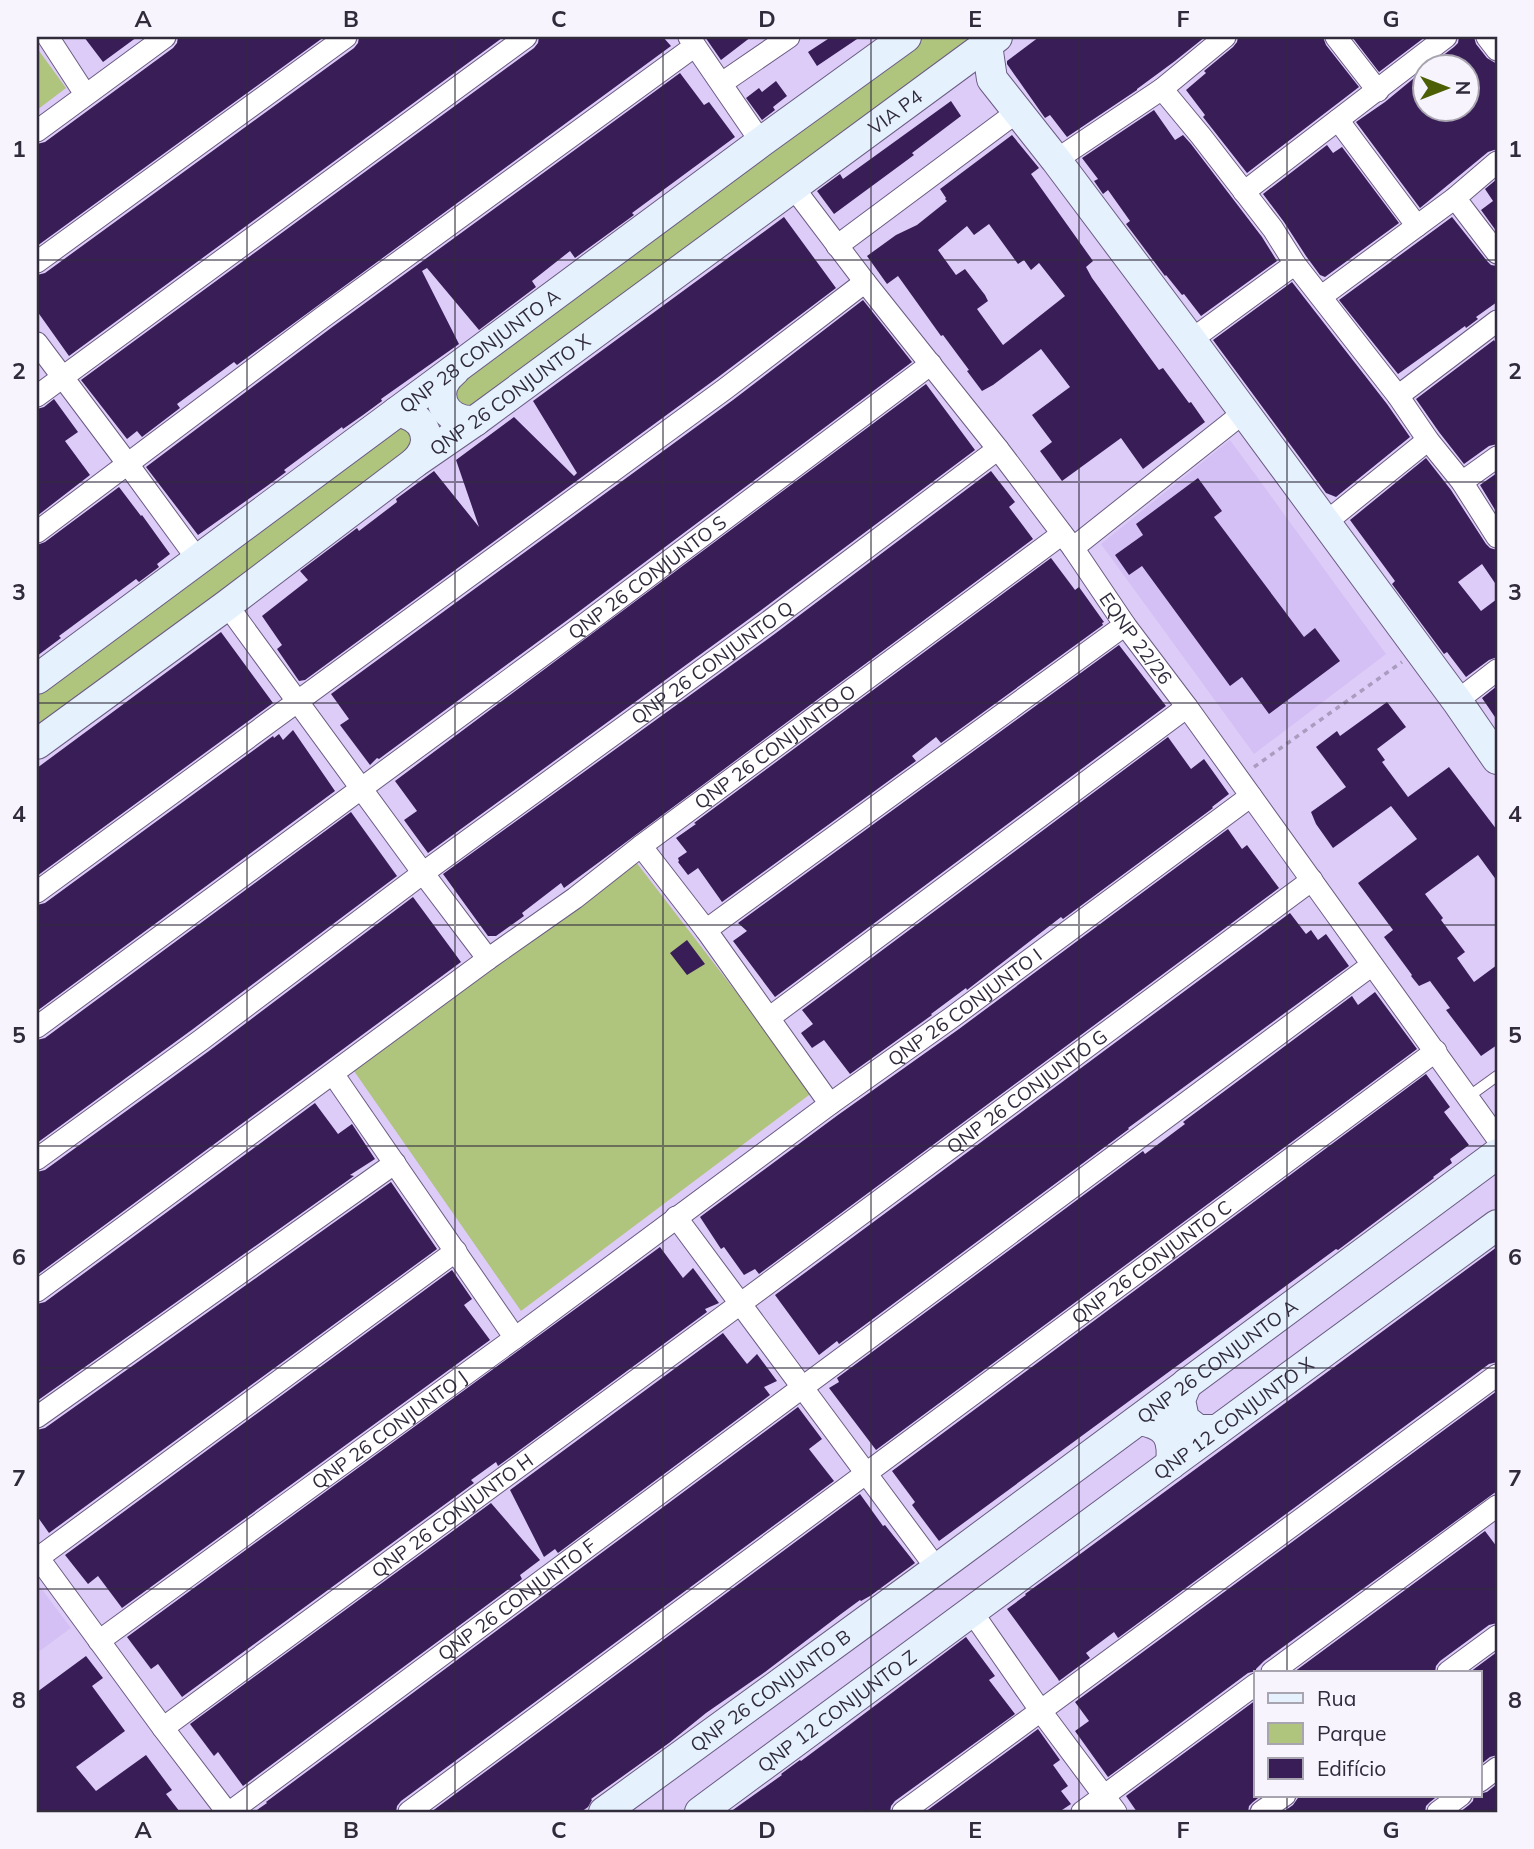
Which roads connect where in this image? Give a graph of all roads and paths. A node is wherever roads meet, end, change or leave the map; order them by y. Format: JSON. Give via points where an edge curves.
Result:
{"nodes":[{"id":1,"x":48,"y":37,"type":"edge"},
{"id":2,"x":165,"y":37,"type":"edge"},
{"id":3,"x":346,"y":37,"type":"edge"},
{"id":4,"x":526,"y":37,"type":"edge"},
{"id":5,"x":789,"y":37,"type":"edge"},
{"id":6,"x":906,"y":37,"type":"edge"},
{"id":7,"x":1225,"y":37,"type":"edge"},
{"id":8,"x":1336,"y":37,"type":"edge"},
{"id":9,"x":1446,"y":37,"type":"edge"},
{"id":10,"x":1487,"y":37,"type":"edge"},
{"id":11,"x":692,"y":41,"type":"edge"},
{"id":12,"x":992,"y":41,"type":"edge"},
{"id":13,"x":1497,"y":50,"type":"edge"},
{"id":14,"x":956,"y":68,"type":"junction"},
{"id":15,"x":992,"y":79,"type":"junction"},
{"id":16,"x":722,"y":83,"type":"junction"},
{"id":17,"x":1162,"y":89,"type":"junction"},
{"id":18,"x":1378,"y":91,"type":"junction"},
{"id":19,"x":85,"y":94,"type":"junction"},
{"id":20,"x":1017,"y":112,"type":"junction"},
{"id":21,"x":1338,"y":120,"type":"junction"},
{"id":22,"x":37,"y":131,"type":"edge"},
{"id":23,"x":761,"y":142,"type":"junction"},
{"id":24,"x":1056,"y":160,"type":"junction"},
{"id":25,"x":1497,"y":162,"type":"edge"},
{"id":26,"x":793,"y":187,"type":"junction"},
{"id":27,"x":1244,"y":192,"type":"junction"},
{"id":28,"x":1455,"y":198,"type":"junction"},
{"id":29,"x":1417,"y":226,"type":"junction"},
{"id":30,"x":837,"y":246,"type":"junction"},
{"id":31,"x":1497,"y":253,"type":"edge"},
{"id":32,"x":37,"y":262,"type":"edge"},
{"id":33,"x":1295,"y":264,"type":"junction"},
{"id":34,"x":865,"y":282,"type":"junction"},
{"id":35,"x":1322,"y":296,"type":"junction"},
{"id":36,"x":1494,"y":329,"type":"edge"},
{"id":37,"x":1191,"y":340,"type":"junction"},
{"id":38,"x":37,"y":343,"type":"edge"},
{"id":39,"x":931,"y":364,"type":"junction"},
{"id":40,"x":454,"y":371,"type":"junction"},
{"id":41,"x":62,"y":377,"type":"junction"},
{"id":42,"x":37,"y":396,"type":"edge"},
{"id":43,"x":1398,"y":396,"type":"junction"},
{"id":44,"x":397,"y":412,"type":"junction"},
{"id":45,"x":1243,"y":412,"type":"junction"},
{"id":46,"x":475,"y":421,"type":"junction"},
{"id":47,"x":1428,"y":440,"type":"junction"},
{"id":48,"x":998,"y":449,"type":"junction"},
{"id":49,"x":1497,"y":457,"type":"edge"},
{"id":50,"x":127,"y":463,"type":"junction"},
{"id":51,"x":414,"y":463,"type":"junction"},
{"id":52,"x":1462,"y":482,"type":"junction"},
{"id":53,"x":1325,"y":523,"type":"junction"},
{"id":54,"x":37,"y":532,"type":"edge"},
{"id":55,"x":1497,"y":537,"type":"edge"},
{"id":56,"x":1067,"y":541,"type":"junction"},
{"id":57,"x":198,"y":560,"type":"junction"},
{"id":58,"x":227,"y":605,"type":"junction"},
{"id":59,"x":1125,"y":625,"type":"junction"},
{"id":60,"x":1418,"y":650,"type":"junction"},
{"id":61,"x":1497,"y":670,"type":"edge"},
{"id":62,"x":37,"y":679,"type":"edge"},
{"id":63,"x":298,"y":702,"type":"junction"},
{"id":64,"x":1457,"y":702,"type":"junction"},
{"id":65,"x":1187,"y":707,"type":"junction"},
{"id":66,"x":37,"y":744,"type":"edge"},
{"id":67,"x":1497,"y":759,"type":"edge"},
{"id":68,"x":1244,"y":787,"type":"junction"},
{"id":69,"x":362,"y":788,"type":"junction"},
{"id":70,"x":641,"y":846,"type":"junction"},
{"id":71,"x":423,"y":873,"type":"junction"},
{"id":72,"x":1312,"y":880,"type":"junction"},
{"id":73,"x":37,"y":892,"type":"edge"},
{"id":74,"x":706,"y":930,"type":"junction"},
{"id":75,"x":488,"y":959,"type":"junction"},
{"id":76,"x":1372,"y":965,"type":"junction"},
{"id":77,"x":769,"y":1018,"type":"junction"},
{"id":78,"x":37,"y":1027,"type":"edge"},
{"id":79,"x":1436,"y":1051,"type":"junction"},
{"id":80,"x":333,"y":1074,"type":"junction"},
{"id":81,"x":1497,"y":1076,"type":"edge"},
{"id":82,"x":1468,"y":1097,"type":"junction"},
{"id":83,"x":830,"y":1104,"type":"junction"},
{"id":84,"x":1497,"y":1138,"type":"edge"},
{"id":85,"x":1497,"y":1154,"type":"edge"},
{"id":86,"x":37,"y":1159,"type":"edge"},
{"id":87,"x":395,"y":1163,"type":"junction"},
{"id":88,"x":677,"y":1217,"type":"junction"},
{"id":89,"x":1497,"y":1224,"type":"edge"},
{"id":90,"x":456,"y":1251,"type":"junction"},
{"id":91,"x":37,"y":1292,"type":"edge"},
{"id":92,"x":740,"y":1304,"type":"junction"},
{"id":93,"x":515,"y":1338,"type":"junction"},
{"id":94,"x":1497,"y":1375,"type":"edge"},
{"id":95,"x":1187,"y":1383,"type":"junction"},
{"id":96,"x":803,"y":1388,"type":"junction"},
{"id":97,"x":37,"y":1418,"type":"edge"},
{"id":98,"x":1140,"y":1420,"type":"junction"},
{"id":99,"x":1217,"y":1430,"type":"junction"},
{"id":100,"x":1171,"y":1464,"type":"junction"},
{"id":101,"x":867,"y":1475,"type":"junction"},
{"id":102,"x":1497,"y":1506,"type":"edge"},
{"id":103,"x":38,"y":1557,"type":"edge"},
{"id":104,"x":937,"y":1569,"type":"junction"},
{"id":105,"x":972,"y":1612,"type":"junction"},
{"id":106,"x":1497,"y":1636,"type":"edge"},
{"id":107,"x":99,"y":1642,"type":"junction"},
{"id":108,"x":1273,"y":1671,"type":"edge"},
{"id":109,"x":1449,"y":1671,"type":"edge"},
{"id":110,"x":1254,"y":1686,"type":"edge"},
{"id":111,"x":1040,"y":1710,"type":"junction"},
{"id":112,"x":163,"y":1728,"type":"junction"},
{"id":113,"x":1497,"y":1768,"type":"edge"},
{"id":114,"x":1482,"y":1779,"type":"edge"},
{"id":115,"x":1282,"y":1797,"type":"edge"},
{"id":116,"x":1458,"y":1797,"type":"edge"},
{"id":117,"x":1110,"y":1804,"type":"edge"},
{"id":118,"x":229,"y":1812,"type":"edge"},
{"id":119,"x":409,"y":1812,"type":"edge"},
{"id":120,"x":605,"y":1812,"type":"edge"},
{"id":121,"x":701,"y":1812,"type":"edge"},
{"id":122,"x":903,"y":1812,"type":"edge"},
{"id":123,"x":1082,"y":1812,"type":"edge"},
{"id":124,"x":1261,"y":1812,"type":"edge"},
{"id":125,"x":1438,"y":1812,"type":"edge"}],
"edges":[{"from":1,"to":19,"type":"street"},
{"from":2,"to":19,"type":"street"},
{"from":3,"to":32,"type":"street"},
{"from":4,"to":41,"type":"street"},
{"from":5,"to":16,"type":"street"},
{"from":6,"to":23,"type":"street"},
{"from":7,"to":17,"type":"street"},
{"from":8,"to":18,"type":"street"},
{"from":9,"to":18,"type":"street"},
{"from":10,"to":13,"type":"street"},
{"from":11,"to":16,"type":"street"},
{"from":11,"to":50,"type":"street"},
{"from":12,"to":14,"type":"street","name":"VIA P4"},
{"from":12,"to":15,"type":"street"},
{"from":14,"to":15,"type":"street"},
{"from":14,"to":26,"type":"street","name":"VIA P4"},
{"from":15,"to":20,"type":"street"},
{"from":16,"to":23,"type":"street"},
{"from":17,"to":24,"type":"street"},
{"from":17,"to":27,"type":"street"},
{"from":18,"to":21,"type":"street"},
{"from":19,"to":22,"type":"street"},
{"from":20,"to":24,"type":"street"},
{"from":20,"to":30,"type":"street"},
{"from":21,"to":27,"type":"street"},
{"from":21,"to":29,"type":"street"},
{"from":23,"to":40,"type":"street","name":"QNP 28 CONJUNTO A"},
{"from":24,"to":37,"type":"street"},
{"from":25,"to":28,"type":"street"},
{"from":26,"to":30,"type":"street","name":"EQNP 22/26"},
{"from":26,"to":46,"type":"street","name":"QNP 26 CONJUNTO X"},
{"from":27,"to":33,"type":"street"},
{"from":28,"to":29,"type":"street"},
{"from":28,"to":31,"type":"street"},
{"from":29,"to":35,"type":"street"},
{"from":30,"to":34,"type":"street","name":"EQNP 22/26"},
{"from":33,"to":35,"type":"street"},
{"from":33,"to":37,"type":"street"},
{"from":34,"to":39,"type":"street","name":"EQNP 22/26"},
{"from":34,"to":63,"type":"street"},
{"from":35,"to":43,"type":"street"},
{"from":36,"to":43,"type":"street"},
{"from":37,"to":45,"type":"street"},
{"from":38,"to":41,"type":"street"},
{"from":39,"to":48,"type":"street","name":"EQNP 22/26"},
{"from":39,"to":69,"type":"street","name":"QNP 26 CONJUNTO S"},
{"from":40,"to":44,"type":"street","name":"QNP 28 CONJUNTO A"},
{"from":40,"to":46,"type":"street","via":[[443,383],[442,401],[457,420]]},
{"from":41,"to":42,"type":"street"},
{"from":41,"to":50,"type":"street"},
{"from":43,"to":47,"type":"street"},
{"from":44,"to":51,"type":"street","via":[[417,419],[425,431],[426,445]]},
{"from":44,"to":57,"type":"street","name":"QNP 28 CONJUNTO A"},
{"from":45,"to":53,"type":"street"},
{"from":45,"to":56,"type":"street","name":"QNP 26 CONJUNTO O"},
{"from":46,"to":51,"type":"street","name":"QNP 26 CONJUNTO X"},
{"from":47,"to":52,"type":"street"},
{"from":47,"to":53,"type":"street"},
{"from":48,"to":56,"type":"street","name":"EQNP 22/26"},
{"from":48,"to":71,"type":"street","name":"QNP 26 CONJUNTO Q"},
{"from":49,"to":52,"type":"street"},
{"from":50,"to":54,"type":"street"},
{"from":50,"to":57,"type":"street"},
{"from":51,"to":58,"type":"street","name":"QNP 26 CONJUNTO X"},
{"from":52,"to":55,"type":"street"},
{"from":53,"to":60,"type":"street"},
{"from":56,"to":59,"type":"street","name":"EQNP 22/26"},
{"from":56,"to":70,"type":"street","name":"QNP 26 CONJUNTO O"},
{"from":57,"to":62,"type":"street","name":"QNP 28 CONJUNTO A"},
{"from":58,"to":63,"type":"street"},
{"from":58,"to":66,"type":"street","name":"QNP 26 CONJUNTO X"},
{"from":59,"to":65,"type":"street","name":"EQNP 22/26"},
{"from":59,"to":74,"type":"street"},
{"from":60,"to":64,"type":"street"},
{"from":60,"to":68,"type":"path"},
{"from":61,"to":64,"type":"street"},
{"from":63,"to":69,"type":"street"},
{"from":63,"to":73,"type":"street"},
{"from":64,"to":67,"type":"street"},
{"from":65,"to":68,"type":"street","name":"EQNP 22/26"},
{"from":65,"to":77,"type":"street"},
{"from":68,"to":72,"type":"street","name":"EQNP 22/26"},
{"from":68,"to":83,"type":"street","name":"QNP 26 CONJUNTO I","via":[[951,1018]]},
{"from":69,"to":71,"type":"street"},
{"from":69,"to":78,"type":"street","name":"QNP 26 CONJUNTO S"},
{"from":70,"to":74,"type":"street"},
{"from":70,"to":75,"type":"street","name":"QNP 26 CONJUNTO O"},
{"from":71,"to":75,"type":"street"},
{"from":71,"to":86,"type":"street","name":"QNP 26 CONJUNTO Q"},
{"from":72,"to":76,"type":"street","name":"EQNP 22/26"},
{"from":72,"to":92,"type":"street","name":"QNP 26 CONJUNTO G"},
{"from":74,"to":77,"type":"street"},
{"from":75,"to":80,"type":"street","name":"QNP 26 CONJUNTO O"},
{"from":76,"to":79,"type":"street","name":"EQNP 22/26"},
{"from":76,"to":96,"type":"street","name":"QNP 26 CONJUNTO F"},
{"from":77,"to":83,"type":"street"},
{"from":79,"to":82,"type":"street","name":"EQNP 22/26"},
{"from":79,"to":101,"type":"street","name":"QNP 26 CONJUNTO C"},
{"from":80,"to":87,"type":"street"},
{"from":80,"to":91,"type":"street","name":"QNP 26 CONJUNTO O"},
{"from":81,"to":82,"type":"lane"},
{"from":82,"to":84,"type":"street","name":"EQNP 22/26"},
{"from":83,"to":88,"type":"street","name":"QNP 26 CONJUNTO I"},
{"from":85,"to":95,"type":"street","name":"QNP 26 CONJUNTO A"},
{"from":87,"to":90,"type":"street"},
{"from":87,"to":97,"type":"street"},
{"from":88,"to":92,"type":"street"},
{"from":88,"to":93,"type":"street","name":"QNP 26 CONJUNTO J"},
{"from":89,"to":99,"type":"street","name":"QNP 12 CONJUNTO X"},
{"from":90,"to":93,"type":"street"},
{"from":90,"to":103,"type":"street"},
{"from":92,"to":96,"type":"street"},
{"from":92,"to":112,"type":"street","name":"QNP 26 CONJUNTO H"},
{"from":93,"to":107,"type":"street","name":"QNP 26 CONJUNTO J"},
{"from":94,"to":111,"type":"street"},
{"from":95,"to":98,"type":"street","name":"QNP 26 CONJUNTO A"},
{"from":95,"to":99,"type":"street","via":[[1180,1400],[1184,1419],[1198,1430]]},
{"from":96,"to":101,"type":"street"},
{"from":96,"to":118,"type":"street","name":"QNP 26 CONJUNTO F"},
{"from":98,"to":100,"type":"street","via":[[1155,1423],[1167,1433],[1173,1448]]},
{"from":98,"to":104,"type":"street","name":"QNP 26 CONJUNTO A"},
{"from":99,"to":100,"type":"street","name":"QNP 12 CONJUNTO X"},
{"from":100,"to":105,"type":"street","name":"QNP 12 CONJUNTO X"},
{"from":101,"to":104,"type":"street"},
{"from":101,"to":119,"type":"street","name":"QNP 26 CONJUNTO C"},
{"from":102,"to":108,"type":"street"},
{"from":103,"to":107,"type":"street"},
{"from":104,"to":120,"type":"street","name":"QNP 26 CONJUNTO B"},
{"from":105,"to":111,"type":"street"},
{"from":105,"to":121,"type":"street","name":"QNP 12 CONJUNTO Z"},
{"from":106,"to":109,"type":"street"},
{"from":107,"to":112,"type":"street"},
{"from":110,"to":117,"type":"street"},
{"from":111,"to":117,"type":"street"},
{"from":111,"to":122,"type":"street"},
{"from":112,"to":118,"type":"street"},
{"from":113,"to":114,"type":"street"},
{"from":115,"to":124,"type":"street"},
{"from":116,"to":125,"type":"street"},
{"from":117,"to":123,"type":"street"}]}
